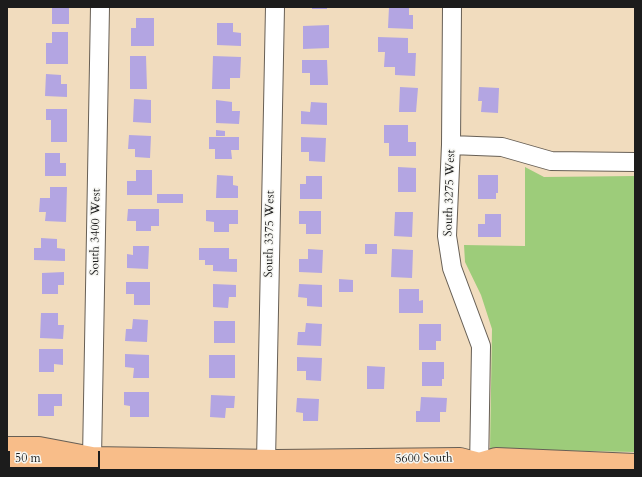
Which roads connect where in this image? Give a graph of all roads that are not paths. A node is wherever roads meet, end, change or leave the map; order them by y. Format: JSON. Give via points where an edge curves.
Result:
{"nodes":[{"id":1,"x":100,"y":7,"type":"edge"},
{"id":2,"x":275,"y":7,"type":"edge"},
{"id":3,"x":452,"y":7,"type":"edge"},
{"id":4,"x":451,"y":145,"type":"junction"},
{"id":5,"x":635,"y":162,"type":"edge"},
{"id":6,"x":7,"y":448,"type":"edge"},
{"id":7,"x":92,"y":458,"type":"junction"},
{"id":8,"x":266,"y":460,"type":"junction"},
{"id":9,"x":635,"y":465,"type":"edge"},
{"id":10,"x":479,"y":467,"type":"edge"},
{"id":11,"x":7,"y":468,"type":"edge"}],
"edges":[{"from":1,"to":7,"type":"street","name":"South 3400 West"},
{"from":2,"to":8,"type":"street","name":"South 3375 West"},
{"from":3,"to":4,"type":"street","name":"South 3275 West"},
{"from":4,"to":5,"type":"street","via":[[502,147],[551,161]]},
{"from":4,"to":10,"type":"street","name":"South 3275 West","via":[[447,236],[452,268],[481,346]]},
{"from":6,"to":7,"type":"main road","name":"5600 South","via":[[39,448]]},
{"from":7,"to":8,"type":"main road","name":"5600 South"},
{"from":7,"to":11,"type":"main road","name":"5600 South","via":[[39,468]]},
{"from":8,"to":10,"type":"main road","name":"5600 South","via":[[460,459]]},
{"from":9,"to":10,"type":"main road","name":"5600 South","via":[[496,459]]}]}
